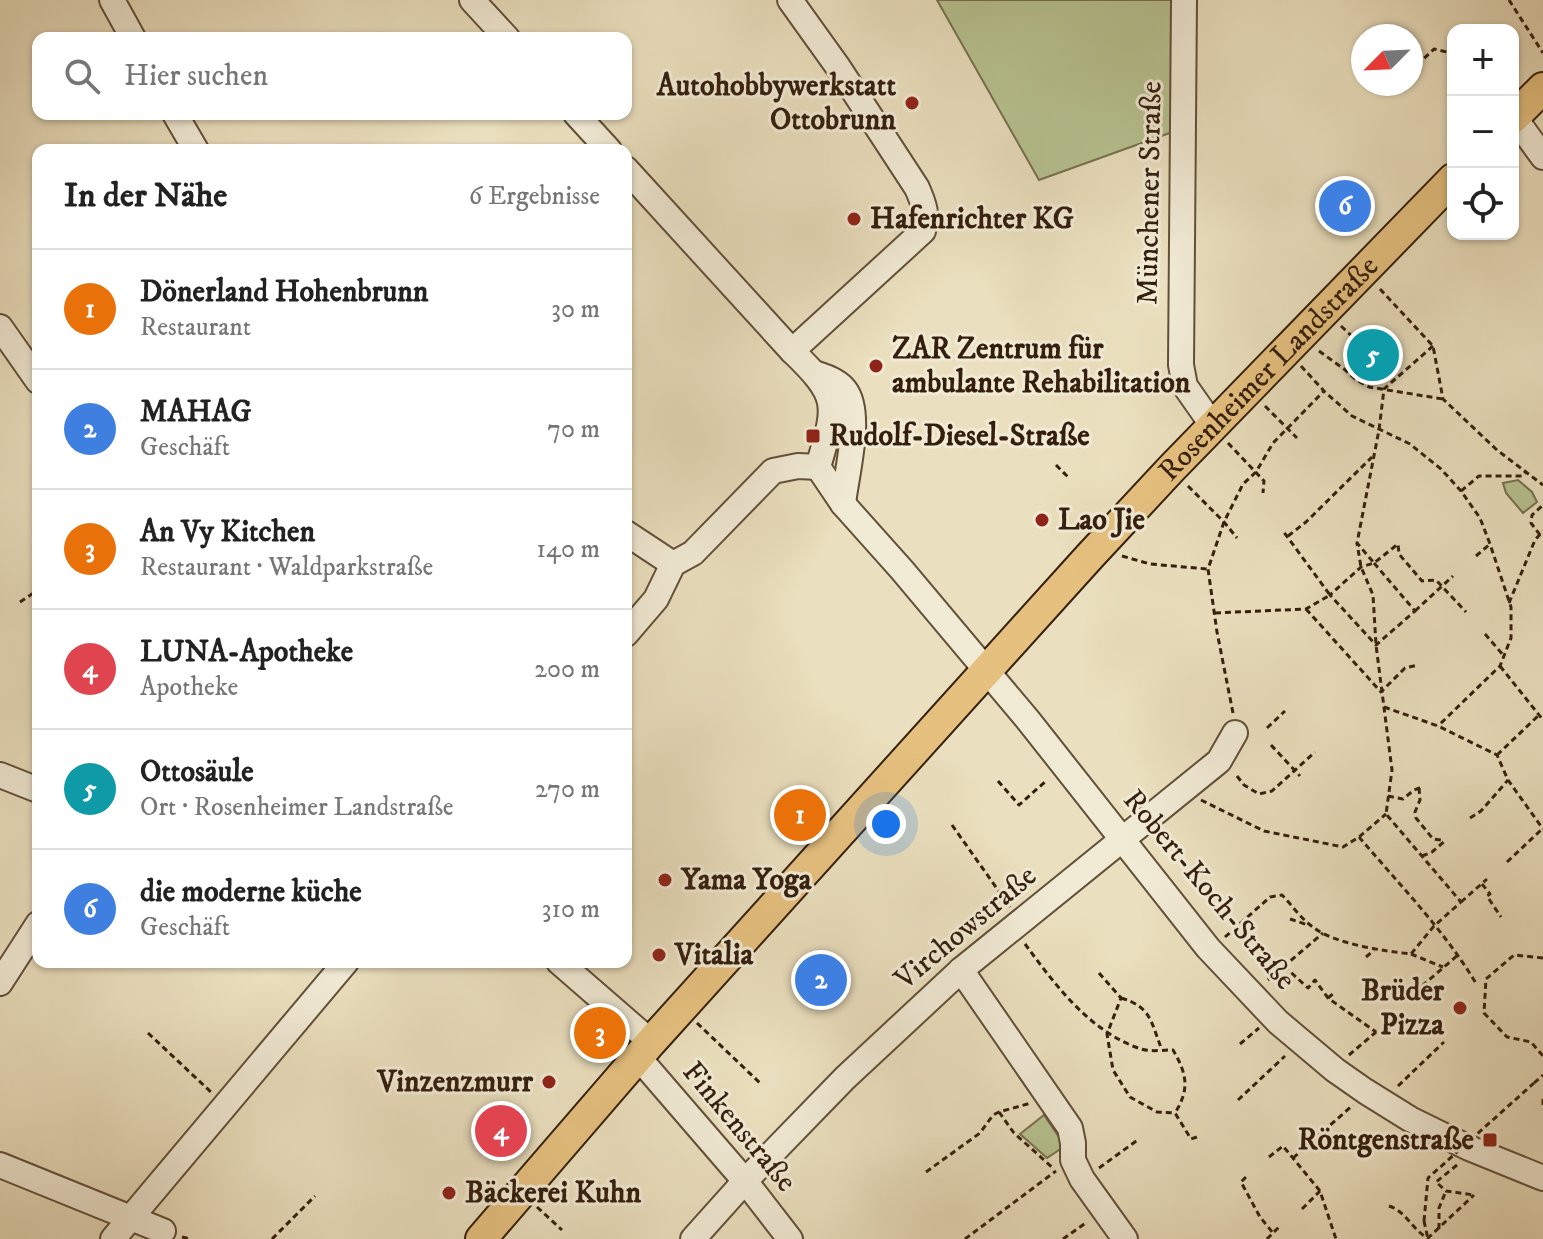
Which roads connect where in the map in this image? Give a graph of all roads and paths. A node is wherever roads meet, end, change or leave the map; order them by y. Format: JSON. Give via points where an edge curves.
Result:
{"nodes":[{"id":1,"x":112,"y":0,"type":"edge"},
{"id":2,"x":472,"y":0,"type":"edge"},
{"id":3,"x":790,"y":0,"type":"edge"},
{"id":4,"x":1184,"y":0,"type":"edge"},
{"id":5,"x":1509,"y":0,"type":"edge"},
{"id":6,"x":130,"y":32,"type":"edge"},
{"id":7,"x":501,"y":32,"type":"edge"},
{"id":8,"x":1447,"y":52,"type":"dead end"},
{"id":9,"x":1543,"y":53,"type":"edge"},
{"id":10,"x":1423,"y":59,"type":"edge"},
{"id":11,"x":1543,"y":88,"type":"edge"},
{"id":12,"x":1519,"y":113,"type":"edge"},
{"id":13,"x":178,"y":120,"type":"edge"},
{"id":14,"x":582,"y":120,"type":"edge"},
{"id":15,"x":1519,"y":125,"type":"edge"},
{"id":16,"x":192,"y":144,"type":"edge"},
{"id":17,"x":604,"y":144,"type":"edge"},
{"id":18,"x":1543,"y":157,"type":"edge"},
{"id":19,"x":632,"y":176,"type":"edge"},
{"id":20,"x":1447,"y":185,"type":"edge"},
{"id":21,"x":1377,"y":286,"type":"dead end"},
{"id":22,"x":1339,"y":325,"type":"dead end"},
{"id":23,"x":0,"y":327,"type":"edge"},
{"id":24,"x":1433,"y":346,"type":"junction"},
{"id":25,"x":1315,"y":349,"type":"dead end"},
{"id":26,"x":792,"y":351,"type":"junction"},
{"id":27,"x":1370,"y":353,"type":"dead end"},
{"id":28,"x":1300,"y":365,"type":"dead end"},
{"id":29,"x":32,"y":372,"type":"edge"},
{"id":30,"x":816,"y":373,"type":"junction"},
{"id":31,"x":1384,"y":389,"type":"junction"},
{"id":32,"x":1324,"y":391,"type":"junction"},
{"id":33,"x":1443,"y":399,"type":"junction"},
{"id":34,"x":1277,"y":418,"type":"dead end"},
{"id":35,"x":1213,"y":426,"type":"junction"},
{"id":36,"x":1286,"y":428,"type":"junction"},
{"id":37,"x":1379,"y":430,"type":"junction"},
{"id":38,"x":1297,"y":438,"type":"dead end"},
{"id":39,"x":1241,"y":457,"type":"dead end"},
{"id":40,"x":1372,"y":457,"type":"junction"},
{"id":41,"x":1056,"y":465,"type":"dead end"},
{"id":42,"x":818,"y":467,"type":"junction"},
{"id":43,"x":1256,"y":472,"type":"junction"},
{"id":44,"x":1526,"y":472,"type":"junction"},
{"id":45,"x":1068,"y":477,"type":"dead end"},
{"id":46,"x":1543,"y":485,"type":"edge"},
{"id":47,"x":1461,"y":491,"type":"junction"},
{"id":48,"x":1263,"y":493,"type":"dead end"},
{"id":49,"x":1202,"y":500,"type":"dead end"},
{"id":50,"x":843,"y":504,"type":"junction"},
{"id":51,"x":1543,"y":505,"type":"edge"},
{"id":52,"x":1224,"y":522,"type":"junction"},
{"id":53,"x":1283,"y":531,"type":"dead end"},
{"id":54,"x":1541,"y":533,"type":"edge"},
{"id":55,"x":1288,"y":536,"type":"junction"},
{"id":56,"x":632,"y":537,"type":"edge"},
{"id":57,"x":1237,"y":538,"type":"dead end"},
{"id":58,"x":1357,"y":543,"type":"junction"},
{"id":59,"x":1490,"y":544,"type":"junction"},
{"id":60,"x":1118,"y":555,"type":"dead end"},
{"id":61,"x":1476,"y":556,"type":"dead end"},
{"id":62,"x":1374,"y":563,"type":"junction"},
{"id":63,"x":673,"y":564,"type":"junction"},
{"id":64,"x":1361,"y":567,"type":"junction"},
{"id":65,"x":1208,"y":569,"type":"junction"},
{"id":66,"x":1453,"y":576,"type":"dead end"},
{"id":67,"x":1441,"y":586,"type":"junction"},
{"id":68,"x":32,"y":594,"type":"edge"},
{"id":69,"x":1330,"y":595,"type":"junction"},
{"id":70,"x":20,"y":602,"type":"dead end"},
{"id":71,"x":1509,"y":603,"type":"junction"},
{"id":72,"x":1306,"y":609,"type":"junction"},
{"id":73,"x":1415,"y":611,"type":"junction"},
{"id":74,"x":1466,"y":612,"type":"dead end"},
{"id":75,"x":1215,"y":613,"type":"junction"},
{"id":76,"x":632,"y":627,"type":"edge"},
{"id":77,"x":1485,"y":634,"type":"dead end"},
{"id":78,"x":1376,"y":645,"type":"junction"},
{"id":79,"x":1504,"y":656,"type":"junction"},
{"id":80,"x":1418,"y":665,"type":"dead end"},
{"id":81,"x":1500,"y":666,"type":"junction"},
{"id":82,"x":987,"y":670,"type":"junction"},
{"id":83,"x":1381,"y":692,"type":"junction"},
{"id":84,"x":1384,"y":707,"type":"junction"},
{"id":85,"x":1285,"y":711,"type":"dead end"},
{"id":86,"x":1539,"y":715,"type":"junction"},
{"id":87,"x":1543,"y":720,"type":"edge"},
{"id":88,"x":1438,"y":726,"type":"junction"},
{"id":89,"x":1267,"y":728,"type":"dead end"},
{"id":90,"x":1235,"y":733,"type":"joint"},
{"id":91,"x":1271,"y":745,"type":"dead end"},
{"id":92,"x":1315,"y":752,"type":"dead end"},
{"id":93,"x":1497,"y":755,"type":"junction"},
{"id":94,"x":1295,"y":771,"type":"junction"},
{"id":95,"x":0,"y":775,"type":"edge"},
{"id":96,"x":1237,"y":776,"type":"dead end"},
{"id":97,"x":1300,"y":776,"type":"dead end"},
{"id":98,"x":1508,"y":780,"type":"junction"},
{"id":99,"x":998,"y":781,"type":"dead end"},
{"id":100,"x":1046,"y":781,"type":"dead end"},
{"id":101,"x":32,"y":788,"type":"edge"},
{"id":102,"x":1186,"y":788,"type":"junction"},
{"id":103,"x":1388,"y":796,"type":"junction"},
{"id":104,"x":1386,"y":814,"type":"junction"},
{"id":105,"x":1470,"y":818,"type":"dead end"},
{"id":106,"x":952,"y":825,"type":"dead end"},
{"id":107,"x":1543,"y":828,"type":"edge"},
{"id":108,"x":1359,"y":837,"type":"junction"},
{"id":109,"x":1123,"y":839,"type":"junction"},
{"id":110,"x":1422,"y":856,"type":"junction"},
{"id":111,"x":1507,"y":862,"type":"dead end"},
{"id":112,"x":1487,"y":879,"type":"dead end"},
{"id":113,"x":1482,"y":884,"type":"junction"},
{"id":114,"x":1461,"y":902,"type":"junction"},
{"id":115,"x":1501,"y":917,"type":"dead end"},
{"id":116,"x":1290,"y":919,"type":"dead end"},
{"id":117,"x":1017,"y":925,"type":"junction"},
{"id":118,"x":1434,"y":926,"type":"junction"},
{"id":119,"x":1311,"y":927,"type":"junction"},
{"id":120,"x":32,"y":933,"type":"edge"},
{"id":121,"x":1323,"y":933,"type":"junction"},
{"id":122,"x":1220,"y":941,"type":"dead end"},
{"id":123,"x":1374,"y":950,"type":"junction"},
{"id":124,"x":1411,"y":954,"type":"junction"},
{"id":125,"x":1458,"y":955,"type":"junction"},
{"id":126,"x":1366,"y":957,"type":"dead end"},
{"id":127,"x":1543,"y":958,"type":"edge"},
{"id":128,"x":1284,"y":966,"type":"junction"},
{"id":129,"x":1443,"y":967,"type":"junction"},
{"id":130,"x":341,"y":968,"type":"edge"},
{"id":131,"x":565,"y":968,"type":"edge"},
{"id":132,"x":961,"y":970,"type":"junction"},
{"id":133,"x":1099,"y":973,"type":"dead end"},
{"id":134,"x":0,"y":983,"type":"edge"},
{"id":135,"x":1477,"y":985,"type":"dead end"},
{"id":136,"x":1422,"y":986,"type":"dead end"},
{"id":137,"x":1334,"y":993,"type":"dead end"},
{"id":138,"x":1250,"y":994,"type":"junction"},
{"id":139,"x":1121,"y":998,"type":"junction"},
{"id":140,"x":1328,"y":998,"type":"junction"},
{"id":141,"x":696,"y":1022,"type":"dead end"},
{"id":142,"x":1262,"y":1026,"type":"dead end"},
{"id":143,"x":1389,"y":1029,"type":"dead end"},
{"id":144,"x":1376,"y":1032,"type":"junction"},
{"id":145,"x":148,"y":1033,"type":"dead end"},
{"id":146,"x":1107,"y":1034,"type":"junction"},
{"id":147,"x":1444,"y":1042,"type":"dead end"},
{"id":148,"x":1240,"y":1044,"type":"dead end"},
{"id":149,"x":644,"y":1050,"type":"junction"},
{"id":150,"x":1162,"y":1050,"type":"junction"},
{"id":151,"x":1290,"y":1052,"type":"dead end"},
{"id":152,"x":1543,"y":1056,"type":"edge"},
{"id":153,"x":1346,"y":1058,"type":"dead end"},
{"id":154,"x":1543,"y":1075,"type":"edge"},
{"id":155,"x":761,"y":1084,"type":"dead end"},
{"id":156,"x":1395,"y":1089,"type":"dead end"},
{"id":157,"x":1046,"y":1092,"type":"junction"},
{"id":158,"x":1543,"y":1099,"type":"edge"},
{"id":159,"x":1238,"y":1100,"type":"dead end"},
{"id":160,"x":225,"y":1105,"type":"junction"},
{"id":161,"x":1350,"y":1107,"type":"dead end"},
{"id":162,"x":1543,"y":1107,"type":"edge"},
{"id":163,"x":999,"y":1112,"type":"junction"},
{"id":164,"x":1175,"y":1113,"type":"junction"},
{"id":165,"x":522,"y":1117,"type":"dead end"},
{"id":166,"x":1197,"y":1137,"type":"dead end"},
{"id":167,"x":1139,"y":1139,"type":"dead end"},
{"id":168,"x":490,"y":1152,"type":"dead end"},
{"id":169,"x":1269,"y":1157,"type":"dead end"},
{"id":170,"x":1293,"y":1158,"type":"junction"},
{"id":171,"x":1460,"y":1162,"type":"dead end"},
{"id":172,"x":0,"y":1165,"type":"edge"},
{"id":173,"x":1070,"y":1170,"type":"junction"},
{"id":174,"x":926,"y":1172,"type":"dead end"},
{"id":175,"x":1246,"y":1177,"type":"dead end"},
{"id":176,"x":1543,"y":1178,"type":"edge"},
{"id":177,"x":745,"y":1181,"type":"junction"},
{"id":178,"x":1320,"y":1191,"type":"junction"},
{"id":179,"x":1446,"y":1191,"type":"junction"},
{"id":180,"x":315,"y":1196,"type":"dead end"},
{"id":181,"x":1389,"y":1206,"type":"dead end"},
{"id":182,"x":1302,"y":1209,"type":"dead end"},
{"id":183,"x":1103,"y":1210,"type":"junction"},
{"id":184,"x":541,"y":1211,"type":"dead end"},
{"id":185,"x":130,"y":1219,"type":"junction"},
{"id":186,"x":1280,"y":1226,"type":"dead end"},
{"id":187,"x":1439,"y":1229,"type":"junction"},
{"id":188,"x":562,"y":1230,"type":"dead end"},
{"id":189,"x":163,"y":1231,"type":"dead end"},
{"id":190,"x":1273,"y":1233,"type":"junction"},
{"id":191,"x":1420,"y":1234,"type":"junction"},
{"id":192,"x":113,"y":1239,"type":"edge"},
{"id":193,"x":272,"y":1239,"type":"edge"},
{"id":194,"x":481,"y":1239,"type":"edge"},
{"id":195,"x":693,"y":1239,"type":"edge"},
{"id":196,"x":790,"y":1239,"type":"edge"},
{"id":197,"x":965,"y":1239,"type":"edge"},
{"id":198,"x":1063,"y":1239,"type":"edge"},
{"id":199,"x":1125,"y":1239,"type":"edge"},
{"id":200,"x":1267,"y":1239,"type":"edge"},
{"id":201,"x":1336,"y":1239,"type":"edge"},
{"id":202,"x":1415,"y":1239,"type":"edge"},
{"id":203,"x":1428,"y":1239,"type":"edge"}],
"edges":[{"from":1,"to":6,"type":"street"},
{"from":2,"to":7,"type":"street"},
{"from":3,"to":26,"type":"street","via":[[917,188],[927,220],[923,231]]},
{"from":4,"to":35,"type":"street","name":"Münchener Straße","via":[[1181,365],[1185,386]]},
{"from":5,"to":9,"type":"path"},
{"from":8,"to":10,"type":"path","via":[[1434,49]]},
{"from":11,"to":12,"type":"main road"},
{"from":13,"to":16,"type":"street"},
{"from":14,"to":17,"type":"street"},
{"from":15,"to":18,"type":"street"},
{"from":19,"to":26,"type":"street"},
{"from":20,"to":35,"type":"main road","name":"Rosenheimer Landstraße"},
{"from":21,"to":24,"type":"path"},
{"from":22,"to":27,"type":"path"},
{"from":23,"to":29,"type":"street"},
{"from":24,"to":31,"type":"path"},
{"from":24,"to":33,"type":"path"},
{"from":25,"to":31,"type":"path","via":[[1355,379]]},
{"from":26,"to":30,"type":"street"},
{"from":28,"to":32,"type":"path"},
{"from":30,"to":42,"type":"street","via":[[832,404]]},
{"from":30,"to":50,"type":"street","via":[[839,383],[853,404]]},
{"from":31,"to":33,"type":"path"},
{"from":31,"to":37,"type":"path"},
{"from":32,"to":36,"type":"path"},
{"from":32,"to":37,"type":"path","via":[[1352,416]]},
{"from":33,"to":44,"type":"path"},
{"from":34,"to":36,"type":"path"},
{"from":35,"to":82,"type":"main road","name":"Rosenheimer Landstraße"},
{"from":36,"to":38,"type":"path"},
{"from":36,"to":43,"type":"path"},
{"from":37,"to":40,"type":"path"},
{"from":37,"to":47,"type":"path","via":[[1410,444]]},
{"from":39,"to":43,"type":"path"},
{"from":40,"to":55,"type":"path"},
{"from":40,"to":58,"type":"path"},
{"from":41,"to":45,"type":"path"},
{"from":42,"to":50,"type":"street"},
{"from":42,"to":63,"type":"street","via":[[773,471],[693,553]]},
{"from":43,"to":48,"type":"path","via":[[1264,481]]},
{"from":43,"to":52,"type":"path","via":[[1243,484]]},
{"from":44,"to":46,"type":"path"},
{"from":44,"to":47,"type":"path","via":[[1479,476]]},
{"from":47,"to":59,"type":"path"},
{"from":49,"to":52,"type":"path"},
{"from":50,"to":82,"type":"street"},
{"from":51,"to":54,"type":"path","via":[[1531,523]]},
{"from":52,"to":57,"type":"path"},
{"from":52,"to":65,"type":"path"},
{"from":53,"to":55,"type":"path"},
{"from":54,"to":71,"type":"path"},
{"from":55,"to":69,"type":"path"},
{"from":56,"to":63,"type":"street"},
{"from":58,"to":62,"type":"path"},
{"from":58,"to":64,"type":"path"},
{"from":59,"to":61,"type":"path"},
{"from":59,"to":71,"type":"path"},
{"from":60,"to":65,"type":"path"},
{"from":62,"to":64,"type":"path"},
{"from":62,"to":67,"type":"path","via":[[1398,544],[1399,554],[1422,581],[1436,580]]},
{"from":62,"to":73,"type":"path"},
{"from":63,"to":76,"type":"street","via":[[656,599]]},
{"from":64,"to":69,"type":"path"},
{"from":64,"to":78,"type":"path","via":[[1373,595]]},
{"from":65,"to":75,"type":"path"},
{"from":66,"to":67,"type":"path"},
{"from":67,"to":73,"type":"path"},
{"from":67,"to":74,"type":"path"},
{"from":68,"to":70,"type":"path"},
{"from":69,"to":72,"type":"path"},
{"from":69,"to":78,"type":"path"},
{"from":71,"to":79,"type":"path","via":[[1511,638]]},
{"from":72,"to":75,"type":"path"},
{"from":72,"to":83,"type":"path"},
{"from":73,"to":78,"type":"path"},
{"from":75,"to":90,"type":"path"},
{"from":77,"to":79,"type":"path"},
{"from":78,"to":83,"type":"path"},
{"from":79,"to":81,"type":"path"},
{"from":80,"to":83,"type":"path","via":[[1405,668]]},
{"from":81,"to":86,"type":"path"},
{"from":81,"to":88,"type":"path"},
{"from":82,"to":109,"type":"street","name":"Robert-Koch-Straße"},
{"from":82,"to":149,"type":"main road","name":"Rosenheimer Landstraße"},
{"from":83,"to":84,"type":"path"},
{"from":84,"to":88,"type":"path"},
{"from":84,"to":103,"type":"path","via":[[1392,770]]},
{"from":85,"to":89,"type":"path"},
{"from":86,"to":87,"type":"path"},
{"from":86,"to":93,"type":"path"},
{"from":88,"to":93,"type":"path"},
{"from":90,"to":102,"type":"street","name":"Virchowstraße","via":[[1219,761]]},
{"from":91,"to":94,"type":"path"},
{"from":92,"to":94,"type":"path"},
{"from":93,"to":98,"type":"path"},
{"from":94,"to":96,"type":"path","via":[[1272,791],[1259,794]]},
{"from":94,"to":97,"type":"path"},
{"from":95,"to":101,"type":"street"},
{"from":98,"to":105,"type":"path"},
{"from":98,"to":107,"type":"path"},
{"from":99,"to":100,"type":"path","via":[[1019,805]]},
{"from":102,"to":108,"type":"path","via":[[1264,831],[1343,847]]},
{"from":102,"to":109,"type":"street","name":"Virchowstraße"},
{"from":103,"to":104,"type":"path"},
{"from":103,"to":110,"type":"path","via":[[1403,799],[1420,787],[1416,818],[1433,839],[1444,841]]},
{"from":104,"to":108,"type":"path"},
{"from":104,"to":110,"type":"path"},
{"from":106,"to":117,"type":"path"},
{"from":107,"to":111,"type":"path"},
{"from":108,"to":118,"type":"path"},
{"from":109,"to":117,"type":"street","name":"Virchowstraße"},
{"from":109,"to":138,"type":"street","name":"Robert-Koch-Straße"},
{"from":110,"to":114,"type":"path"},
{"from":112,"to":113,"type":"path"},
{"from":113,"to":114,"type":"path"},
{"from":113,"to":115,"type":"path"},
{"from":114,"to":118,"type":"path"},
{"from":116,"to":119,"type":"path"},
{"from":117,"to":132,"type":"street","name":"Virchowstraße"},
{"from":117,"to":146,"type":"path","via":[[1042,967]]},
{"from":118,"to":124,"type":"path"},
{"from":118,"to":125,"type":"path"},
{"from":119,"to":121,"type":"path"},
{"from":119,"to":122,"type":"path","via":[[1282,895],[1270,897]]},
{"from":120,"to":134,"type":"street"},
{"from":121,"to":123,"type":"path"},
{"from":121,"to":128,"type":"path"},
{"from":123,"to":124,"type":"path"},
{"from":123,"to":126,"type":"path"},
{"from":124,"to":129,"type":"path"},
{"from":125,"to":129,"type":"path"},
{"from":125,"to":135,"type":"path"},
{"from":127,"to":152,"type":"path","via":[[1514,955],[1486,979],[1484,991],[1484,1013],[1507,1037],[1531,1042]]},
{"from":128,"to":138,"type":"path"},
{"from":128,"to":140,"type":"path","via":[[1308,988],[1315,980]]},
{"from":129,"to":136,"type":"path"},
{"from":130,"to":160,"type":"street"},
{"from":131,"to":149,"type":"street","name":"Finkenstraße"},
{"from":132,"to":157,"type":"street"},
{"from":132,"to":177,"type":"street","name":"Virchowstraße"},
{"from":133,"to":139,"type":"path"},
{"from":137,"to":140,"type":"path"},
{"from":138,"to":176,"type":"street","name":"Robert-Koch-Straße","via":[[1300,1042],[1365,1091],[1469,1148]]},
{"from":139,"to":146,"type":"path"},
{"from":139,"to":150,"type":"path","via":[[1147,1013]]},
{"from":140,"to":144,"type":"path"},
{"from":141,"to":155,"type":"path"},
{"from":142,"to":148,"type":"path"},
{"from":143,"to":144,"type":"path"},
{"from":144,"to":153,"type":"path"},
{"from":145,"to":160,"type":"path"},
{"from":146,"to":150,"type":"path","via":[[1144,1051]]},
{"from":146,"to":164,"type":"path","via":[[1113,1070],[1130,1097],[1157,1112]]},
{"from":147,"to":156,"type":"path"},
{"from":149,"to":177,"type":"street","name":"Finkenstraße"},
{"from":149,"to":194,"type":"main road","name":"Rosenheimer Landstraße"},
{"from":150,"to":164,"type":"path","via":[[1173,1050],[1185,1077],[1185,1097]]},
{"from":151,"to":159,"type":"path"},
{"from":154,"to":203,"type":"path","bridge":true,"via":[[1428,1178]]},
{"from":157,"to":163,"type":"path","via":[[1028,1106]]},
{"from":157,"to":173,"type":"street","via":[[1070,1128]]},
{"from":158,"to":162,"type":"path"},
{"from":160,"to":185,"type":"street"},
{"from":161,"to":170,"type":"path"},
{"from":163,"to":173,"type":"path","via":[[1014,1133]]},
{"from":163,"to":174,"type":"path","via":[[980,1133]]},
{"from":164,"to":166,"type":"path","via":[[1191,1139]]},
{"from":165,"to":168,"type":"path"},
{"from":167,"to":173,"type":"path"},
{"from":169,"to":170,"type":"path","via":[[1283,1146]]},
{"from":170,"to":178,"type":"path"},
{"from":171,"to":179,"type":"path","via":[[1436,1182]]},
{"from":172,"to":185,"type":"street"},
{"from":173,"to":183,"type":"street"},
{"from":173,"to":197,"type":"path"},
{"from":175,"to":190,"type":"path","via":[[1241,1182]]},
{"from":177,"to":195,"type":"street","name":"Virchowstraße"},
{"from":177,"to":196,"type":"street","name":"Finkenstraße"},
{"from":178,"to":182,"type":"path"},
{"from":178,"to":201,"type":"path"},
{"from":179,"to":187,"type":"path"},
{"from":179,"to":187,"type":"path","via":[[1474,1195]]},
{"from":180,"to":193,"type":"path"},
{"from":181,"to":191,"type":"path"},
{"from":183,"to":198,"type":"path"},
{"from":183,"to":199,"type":"street"},
{"from":184,"to":188,"type":"path"},
{"from":185,"to":189,"type":"street"},
{"from":185,"to":192,"type":"street"},
{"from":186,"to":190,"type":"path"},
{"from":187,"to":203,"type":"path"},
{"from":190,"to":200,"type":"path"},
{"from":191,"to":202,"type":"path"},
{"from":191,"to":203,"type":"path"}]}
